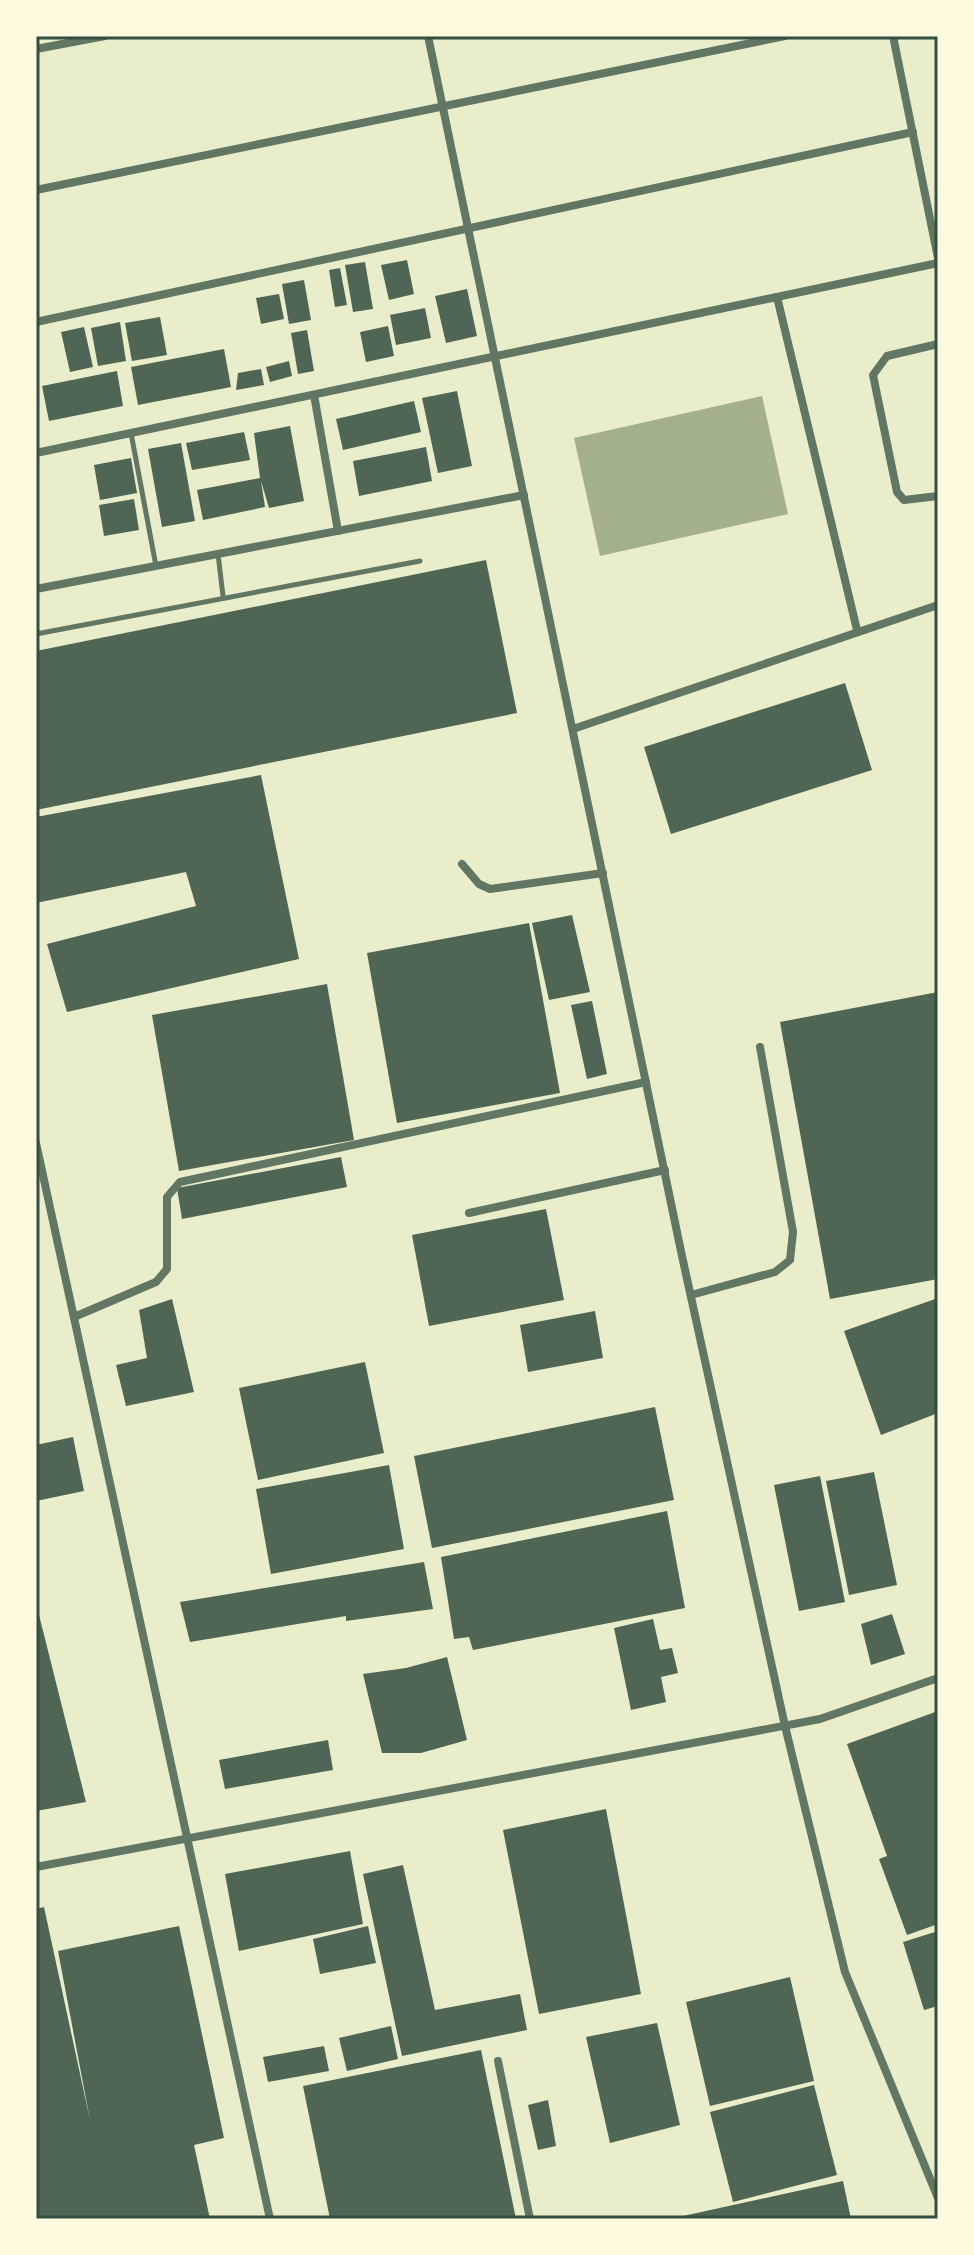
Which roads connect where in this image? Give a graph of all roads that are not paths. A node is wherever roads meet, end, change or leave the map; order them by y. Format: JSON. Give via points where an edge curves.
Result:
{"nodes":[{"id":1,"x":105,"y":36,"type":"edge"},
{"id":2,"x":428,"y":36,"type":"edge"},
{"id":3,"x":785,"y":36,"type":"edge"},
{"id":4,"x":893,"y":36,"type":"edge"},
{"id":5,"x":36,"y":49,"type":"edge"},
{"id":6,"x":443,"y":106,"type":"junction"},
{"id":7,"x":913,"y":132,"type":"junction"},
{"id":8,"x":36,"y":190,"type":"edge"},
{"id":9,"x":469,"y":228,"type":"junction"},
{"id":10,"x":938,"y":260,"type":"edge"},
{"id":11,"x":777,"y":297,"type":"junction"},
{"id":12,"x":36,"y":322,"type":"edge"},
{"id":13,"x":938,"y":344,"type":"edge"},
{"id":14,"x":496,"y":356,"type":"junction"},
{"id":15,"x":314,"y":395,"type":"junction"},
{"id":16,"x":131,"y":433,"type":"junction"},
{"id":17,"x":36,"y":453,"type":"edge"},
{"id":18,"x":524,"y":495,"type":"junction"},
{"id":19,"x":938,"y":496,"type":"edge"},
{"id":20,"x":338,"y":531,"type":"junction"},
{"id":21,"x":218,"y":554,"type":"junction"},
{"id":22,"x":420,"y":561,"type":"dead end"},
{"id":23,"x":156,"y":566,"type":"junction"},
{"id":24,"x":36,"y":589,"type":"edge"},
{"id":25,"x":223,"y":596,"type":"junction"},
{"id":26,"x":938,"y":605,"type":"edge"},
{"id":27,"x":857,"y":630,"type":"junction"},
{"id":28,"x":36,"y":634,"type":"edge"},
{"id":29,"x":573,"y":729,"type":"junction"},
{"id":30,"x":462,"y":864,"type":"dead end"},
{"id":31,"x":603,"y":873,"type":"junction"},
{"id":32,"x":760,"y":1047,"type":"dead end"},
{"id":33,"x":646,"y":1082,"type":"junction"},
{"id":34,"x":36,"y":1143,"type":"edge"},
{"id":35,"x":665,"y":1170,"type":"junction"},
{"id":36,"x":469,"y":1213,"type":"dead end"},
{"id":37,"x":691,"y":1295,"type":"junction"},
{"id":38,"x":74,"y":1317,"type":"junction"},
{"id":39,"x":938,"y":1678,"type":"edge"},
{"id":40,"x":785,"y":1726,"type":"junction"},
{"id":41,"x":189,"y":1837,"type":"junction"},
{"id":42,"x":36,"y":1867,"type":"edge"},
{"id":43,"x":498,"y":2061,"type":"dead end"},
{"id":44,"x":938,"y":2198,"type":"edge"},
{"id":45,"x":270,"y":2219,"type":"edge"},
{"id":46,"x":530,"y":2219,"type":"edge"}],
"edges":[{"from":1,"to":5,"type":"street"},
{"from":2,"to":6,"type":"street"},
{"from":3,"to":6,"type":"street"},
{"from":4,"to":7,"type":"street"},
{"from":6,"to":8,"type":"street"},
{"from":6,"to":9,"type":"street"},
{"from":7,"to":9,"type":"street"},
{"from":7,"to":10,"type":"street"},
{"from":9,"to":12,"type":"street"},
{"from":9,"to":14,"type":"street"},
{"from":10,"to":11,"type":"street"},
{"from":11,"to":14,"type":"street"},
{"from":11,"to":27,"type":"street"},
{"from":13,"to":19,"type":"street","via":[[887,356],[873,375],[897,492],[904,500]]},
{"from":14,"to":15,"type":"street"},
{"from":14,"to":18,"type":"street"},
{"from":15,"to":16,"type":"street"},
{"from":15,"to":20,"type":"street"},
{"from":16,"to":17,"type":"street"},
{"from":16,"to":23,"type":"lane"},
{"from":18,"to":20,"type":"street"},
{"from":18,"to":29,"type":"street"},
{"from":20,"to":21,"type":"street"},
{"from":21,"to":23,"type":"street"},
{"from":21,"to":25,"type":"lane"},
{"from":22,"to":25,"type":"lane"},
{"from":23,"to":24,"type":"street"},
{"from":25,"to":28,"type":"lane"},
{"from":26,"to":27,"type":"street"},
{"from":27,"to":29,"type":"street"},
{"from":29,"to":31,"type":"street"},
{"from":30,"to":31,"type":"street","via":[[490,889]]},
{"from":31,"to":33,"type":"street"},
{"from":32,"to":37,"type":"street","via":[[793,1232],[790,1260],[775,1272]]},
{"from":33,"to":35,"type":"street"},
{"from":33,"to":38,"type":"street","via":[[180,1182],[167,1197],[167,1269],[156,1282]]},
{"from":34,"to":38,"type":"street"},
{"from":35,"to":36,"type":"street"},
{"from":35,"to":37,"type":"street"},
{"from":37,"to":40,"type":"street"},
{"from":38,"to":41,"type":"street"},
{"from":39,"to":40,"type":"street"},
{"from":40,"to":41,"type":"street"},
{"from":40,"to":44,"type":"street","via":[[845,1972]]},
{"from":41,"to":42,"type":"street"},
{"from":41,"to":45,"type":"street"},
{"from":43,"to":46,"type":"street"}]}
